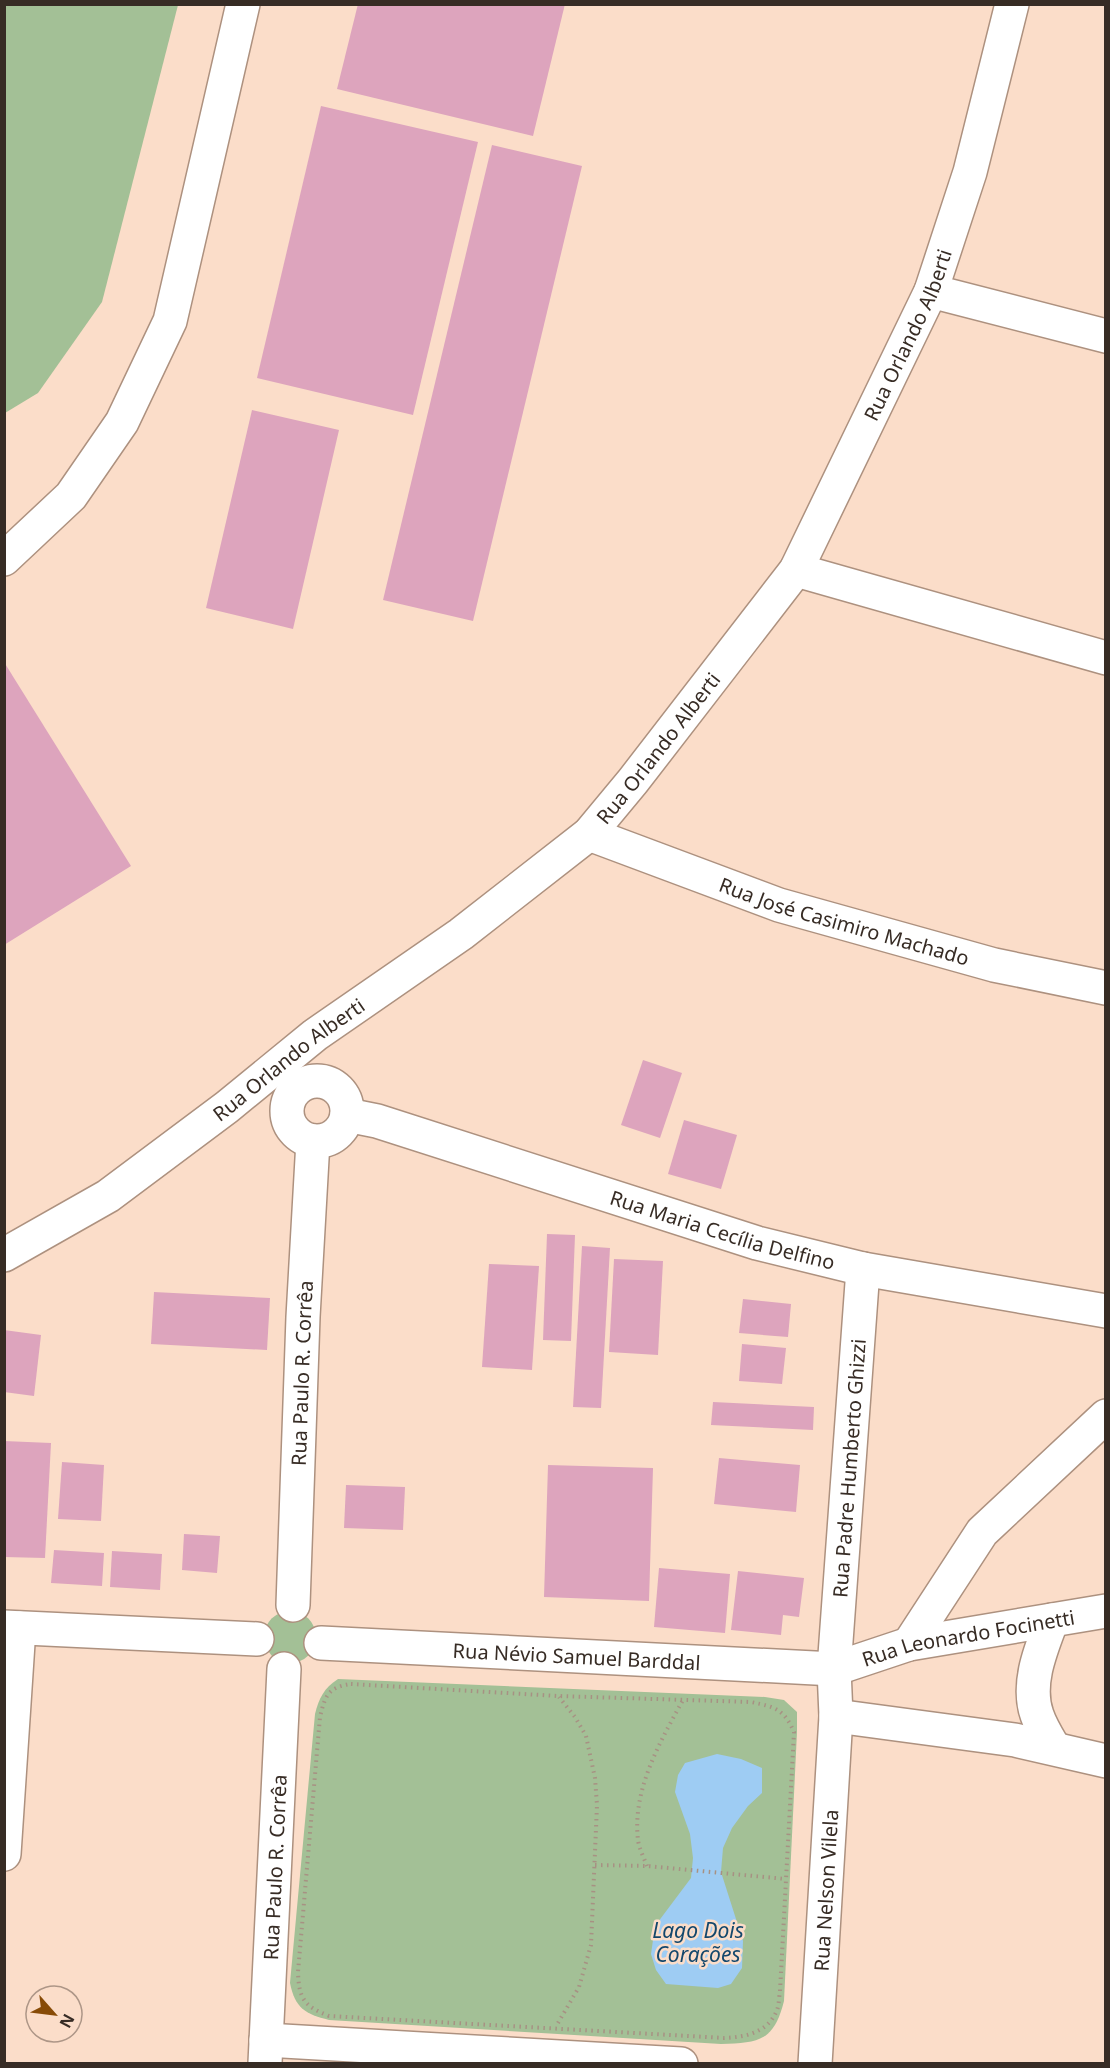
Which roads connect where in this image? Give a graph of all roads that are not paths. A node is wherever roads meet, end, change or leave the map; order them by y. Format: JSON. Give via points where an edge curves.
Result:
{"nodes":[{"id":1,"x":243,"y":4,"type":"edge"},
{"id":2,"x":1012,"y":4,"type":"edge"},
{"id":3,"x":931,"y":291,"type":"junction"},
{"id":4,"x":1106,"y":336,"type":"edge"},
{"id":5,"x":4,"y":559,"type":"edge"},
{"id":6,"x":796,"y":570,"type":"junction"},
{"id":7,"x":1106,"y":658,"type":"edge"},
{"id":8,"x":589,"y":834,"type":"junction"},
{"id":9,"x":1106,"y":988,"type":"edge"},
{"id":10,"x":315,"y":1035,"type":"junction"},
{"id":11,"x":309,"y":1082,"type":"junction"},
{"id":12,"x":347,"y":1115,"type":"junction"},
{"id":13,"x":313,"y":1142,"type":"junction"},
{"id":14,"x":4,"y":1255,"type":"edge"},
{"id":15,"x":863,"y":1269,"type":"junction"},
{"id":16,"x":1106,"y":1311,"type":"edge"},
{"id":17,"x":1106,"y":1416,"type":"edge"},
{"id":18,"x":293,"y":1605,"type":"junction"},
{"id":19,"x":1106,"y":1611,"type":"edge"},
{"id":20,"x":1052,"y":1620,"type":"junction"},
{"id":21,"x":12,"y":1628,"type":"edge"},
{"id":22,"x":257,"y":1639,"type":"junction"},
{"id":23,"x":321,"y":1643,"type":"junction"},
{"id":24,"x":909,"y":1644,"type":"junction"},
{"id":25,"x":284,"y":1669,"type":"junction"},
{"id":26,"x":834,"y":1669,"type":"junction"},
{"id":27,"x":836,"y":1716,"type":"junction"},
{"id":28,"x":1054,"y":1748,"type":"junction"},
{"id":29,"x":1106,"y":1761,"type":"edge"},
{"id":30,"x":4,"y":1854,"type":"edge"},
{"id":31,"x":265,"y":2052,"type":"edge"},
{"id":32,"x":681,"y":2064,"type":"edge"},
{"id":33,"x":815,"y":2064,"type":"edge"}],
"edges":[{"from":1,"to":5,"type":"street","via":[[170,321],[122,422],[71,496]]},
{"from":2,"to":3,"type":"street","name":"Rua Orlando Alberti","via":[[970,172]]},
{"from":3,"to":4,"type":"street"},
{"from":3,"to":6,"type":"street","name":"Rua Orlando Alberti"},
{"from":6,"to":7,"type":"street"},
{"from":6,"to":8,"type":"street","name":"Rua Orlando Alberti"},
{"from":8,"to":9,"type":"street","name":"Rua José Casimiro Machado","via":[[779,905],[994,965]]},
{"from":8,"to":10,"type":"street","name":"Rua Orlando Alberti","via":[[461,934]]},
{"from":10,"to":11,"type":"street"},
{"from":10,"to":14,"type":"street","name":"Rua Orlando Alberti","via":[[108,1196]]},
{"from":11,"to":12,"type":"street","via":[[324,1082],[337,1088],[346,1101]]},
{"from":11,"to":13,"type":"street","via":[[291,1098],[288,1121],[298,1135]]},
{"from":12,"to":13,"type":"street","via":[[341,1130],[329,1139]]},
{"from":12,"to":15,"type":"street","name":"Rua Maria Cecília Delfino","via":[[377,1121],[757,1243]]},
{"from":13,"to":18,"type":"street","name":"Rua Paulo R. Corrêa"},
{"from":15,"to":16,"type":"street","name":"Rua Maria Cecília Delfino"},
{"from":15,"to":26,"type":"street","name":"Rua Padre Humberto Ghizzi"},
{"from":17,"to":24,"type":"street","via":[[982,1532]]},
{"from":18,"to":22,"type":"street","via":[[273,1609],[263,1619]]},
{"from":18,"to":23,"type":"street","via":[[311,1613],[319,1623]]},
{"from":19,"to":20,"type":"street","name":"Rua Leonardo Focinetti"},
{"from":20,"to":24,"type":"street","name":"Rua Leonardo Focinetti"},
{"from":20,"to":28,"type":"street","via":[[1036,1669],[1034,1693],[1036,1714]]},
{"from":21,"to":22,"type":"street"},
{"from":21,"to":30,"type":"street"},
{"from":22,"to":25,"type":"street","via":[[271,1664]]},
{"from":23,"to":25,"type":"street","via":[[314,1659],[306,1665]]},
{"from":23,"to":26,"type":"street","name":"Rua Névio Samuel Barddal"},
{"from":24,"to":26,"type":"street","name":"Rua Leonardo Focinetti"},
{"from":25,"to":31,"type":"street","name":"Rua Paulo R. Corrêa"},
{"from":26,"to":27,"type":"street","name":"Rua Padre Humberto Ghizzi"},
{"from":27,"to":28,"type":"street"},
{"from":27,"to":33,"type":"street","name":"Rua Nelson Vilela"},
{"from":28,"to":29,"type":"street"},
{"from":31,"to":32,"type":"street"}]}
